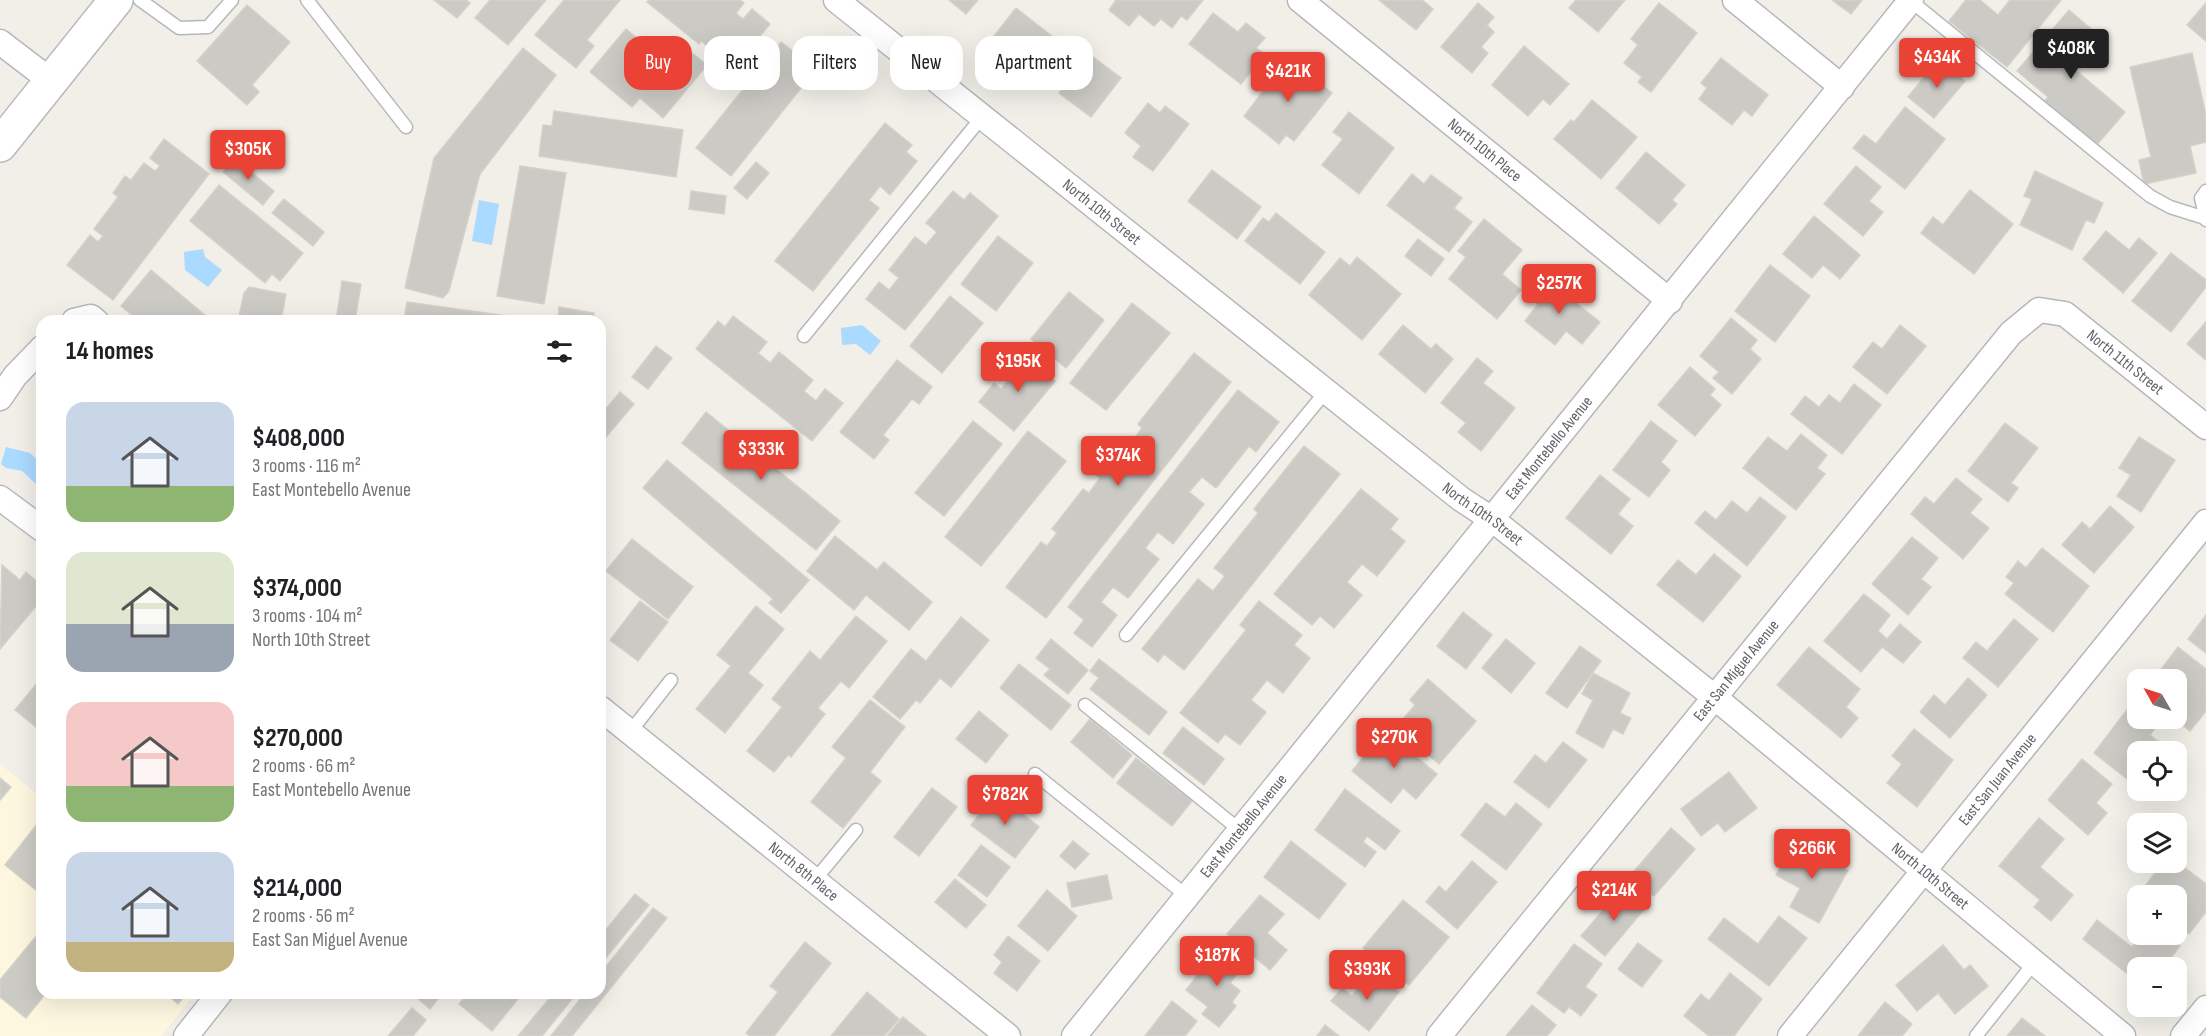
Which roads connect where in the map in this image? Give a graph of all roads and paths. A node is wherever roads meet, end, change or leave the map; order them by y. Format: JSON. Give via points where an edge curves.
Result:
{"nodes":[{"id":1,"x":117,"y":0,"type":"edge"},
{"id":2,"x":140,"y":0,"type":"edge"},
{"id":3,"x":232,"y":0,"type":"edge"},
{"id":4,"x":308,"y":0,"type":"edge"},
{"id":5,"x":836,"y":0,"type":"edge"},
{"id":6,"x":1300,"y":0,"type":"edge"},
{"id":7,"x":1735,"y":0,"type":"edge"},
{"id":8,"x":1911,"y":0,"type":"edge"},
{"id":9,"x":0,"y":42,"type":"edge"},
{"id":10,"x":51,"y":81,"type":"junction"},
{"id":11,"x":1842,"y":87,"type":"junction"},
{"id":12,"x":982,"y":117,"type":"junction"},
{"id":13,"x":406,"y":127,"type":"dead end"},
{"id":14,"x":0,"y":145,"type":"edge"},
{"id":15,"x":2206,"y":191,"type":"edge"},
{"id":16,"x":2206,"y":219,"type":"edge"},
{"id":17,"x":1670,"y":301,"type":"junction"},
{"id":18,"x":2039,"y":310,"type":"joint"},
{"id":19,"x":804,"y":336,"type":"dead end"},
{"id":20,"x":36,"y":352,"type":"edge"},
{"id":21,"x":7,"y":370,"type":"edge"},
{"id":22,"x":1327,"y":390,"type":"junction"},
{"id":23,"x":0,"y":398,"type":"edge"},
{"id":24,"x":2206,"y":427,"type":"edge"},
{"id":25,"x":0,"y":498,"type":"edge"},
{"id":26,"x":1493,"y":520,"type":"junction"},
{"id":27,"x":2206,"y":522,"type":"edge"},
{"id":28,"x":36,"y":525,"type":"edge"},
{"id":29,"x":1126,"y":635,"type":"dead end"},
{"id":30,"x":671,"y":680,"type":"dead end"},
{"id":31,"x":1713,"y":696,"type":"junction"},
{"id":32,"x":1085,"y":705,"type":"dead end"},
{"id":33,"x":606,"y":713,"type":"edge"},
{"id":34,"x":630,"y":732,"type":"junction"},
{"id":35,"x":1035,"y":774,"type":"dead end"},
{"id":36,"x":856,"y":830,"type":"dead end"},
{"id":37,"x":1241,"y":831,"type":"junction"},
{"id":38,"x":1922,"y":871,"type":"junction"},
{"id":39,"x":814,"y":881,"type":"junction"},
{"id":40,"x":1188,"y":897,"type":"junction"},
{"id":41,"x":2034,"y":963,"type":"junction"},
{"id":42,"x":215,"y":999,"type":"edge"},
{"id":43,"x":2206,"y":1008,"type":"edge"},
{"id":44,"x":186,"y":1036,"type":"edge"},
{"id":45,"x":1008,"y":1036,"type":"edge"},
{"id":46,"x":1074,"y":1036,"type":"edge"},
{"id":47,"x":1439,"y":1036,"type":"edge"},
{"id":48,"x":1790,"y":1036,"type":"edge"},
{"id":49,"x":1976,"y":1036,"type":"edge"},
{"id":50,"x":2122,"y":1036,"type":"edge"},
{"id":51,"x":2183,"y":1036,"type":"edge"}],
"edges":[{"from":1,"to":10,"type":"main road"},
{"from":2,"to":3,"type":"lane","via":[[179,28],[208,27]]},
{"from":4,"to":13,"type":"lane"},
{"from":5,"to":12,"type":"street","name":"North 10th Street"},
{"from":6,"to":17,"type":"street","name":"North 10th Place"},
{"from":7,"to":11,"type":"street"},
{"from":8,"to":11,"type":"street","name":"East Montebello Avenue"},
{"from":8,"to":16,"type":"lane","via":[[2150,196]]},
{"from":9,"to":10,"type":"street"},
{"from":10,"to":14,"type":"main road"},
{"from":11,"to":17,"type":"street","name":"East Montebello Avenue"},
{"from":12,"to":19,"type":"lane"},
{"from":12,"to":22,"type":"street","name":"North 10th Street"},
{"from":15,"to":16,"type":"lane","via":[[2201,198]]},
{"from":17,"to":26,"type":"street","name":"East Montebello Avenue"},
{"from":18,"to":24,"type":"street","name":"North 11th Street","via":[[2065,314]]},
{"from":18,"to":31,"type":"street","name":"East San Miguel Avenue","via":[[2011,333]]},
{"from":20,"to":21,"type":"street"},
{"from":21,"to":23,"type":"street"},
{"from":22,"to":26,"type":"street","name":"North 10th Street","via":[[1461,499]]},
{"from":22,"to":29,"type":"lane"},
{"from":25,"to":28,"type":"street"},
{"from":26,"to":31,"type":"street","name":"North 10th Street"},
{"from":26,"to":37,"type":"street","name":"East Montebello Avenue"},
{"from":27,"to":38,"type":"street","name":"East San Juan Avenue"},
{"from":30,"to":34,"type":"lane"},
{"from":31,"to":38,"type":"street","name":"North 10th Street"},
{"from":31,"to":47,"type":"street","name":"East San Miguel Avenue"},
{"from":32,"to":37,"type":"lane"},
{"from":33,"to":34,"type":"street","name":"North 8th Place"},
{"from":34,"to":39,"type":"street","name":"North 8th Place"},
{"from":35,"to":40,"type":"lane"},
{"from":36,"to":39,"type":"lane"},
{"from":37,"to":40,"type":"street","name":"East Montebello Avenue"},
{"from":38,"to":41,"type":"street","name":"North 10th Street"},
{"from":38,"to":48,"type":"street","name":"East San Juan Avenue"},
{"from":39,"to":45,"type":"street","name":"North 8th Place"},
{"from":40,"to":46,"type":"street","name":"East Montebello Avenue"},
{"from":41,"to":49,"type":"lane"},
{"from":41,"to":50,"type":"street","name":"North 10th Street"},
{"from":42,"to":44,"type":"street"},
{"from":43,"to":51,"type":"street"}]}
